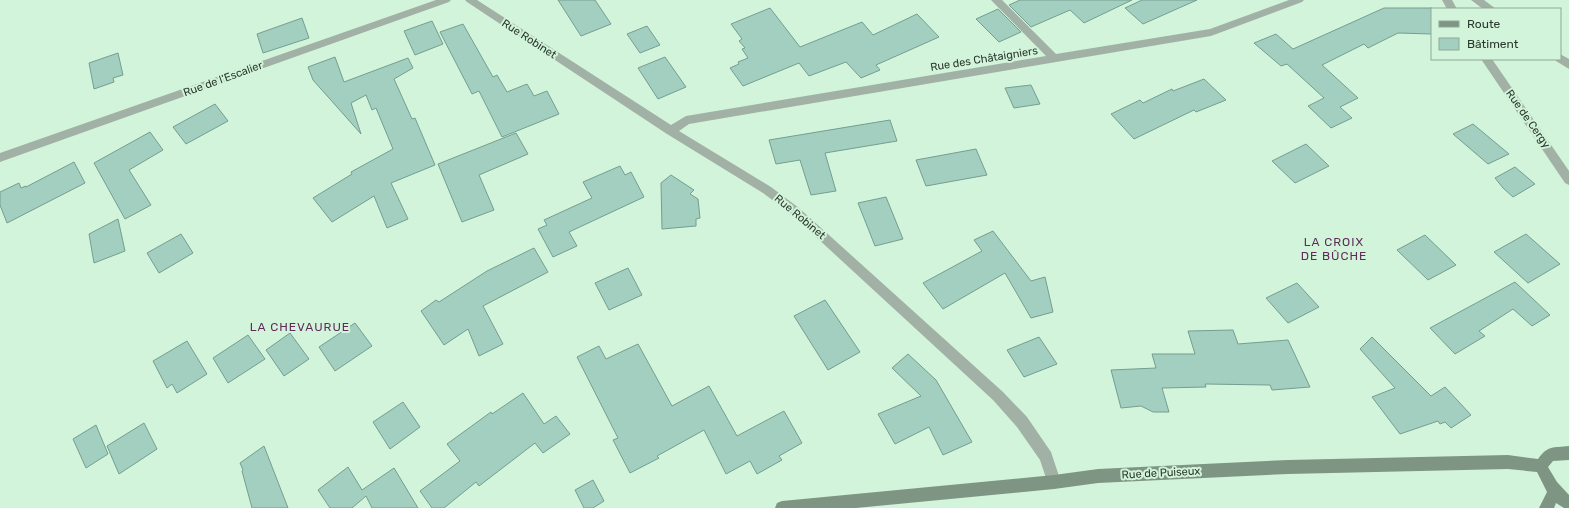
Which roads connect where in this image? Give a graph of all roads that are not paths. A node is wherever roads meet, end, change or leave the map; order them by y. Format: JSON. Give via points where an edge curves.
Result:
{"nodes":[{"id":1,"x":446,"y":0,"type":"edge"},
{"id":2,"x":470,"y":0,"type":"edge"},
{"id":3,"x":996,"y":0,"type":"edge"},
{"id":4,"x":1299,"y":0,"type":"edge"},
{"id":5,"x":1476,"y":0,"type":"edge"},
{"id":6,"x":1489,"y":8,"type":"edge"},
{"id":7,"x":1055,"y":59,"type":"junction"},
{"id":8,"x":1561,"y":59,"type":"edge"},
{"id":9,"x":1487,"y":60,"type":"edge"},
{"id":10,"x":1569,"y":65,"type":"edge"},
{"id":11,"x":671,"y":131,"type":"junction"},
{"id":12,"x":0,"y":158,"type":"edge"},
{"id":13,"x":1564,"y":167,"type":"edge"},
{"id":14,"x":1569,"y":180,"type":"edge"},
{"id":15,"x":1569,"y":453,"type":"edge"},
{"id":16,"x":1541,"y":466,"type":"junction"},
{"id":17,"x":1054,"y":482,"type":"junction"},
{"id":18,"x":1555,"y":491,"type":"junction"},
{"id":19,"x":1569,"y":503,"type":"edge"},
{"id":20,"x":782,"y":508,"type":"edge"},
{"id":21,"x":1546,"y":508,"type":"edge"}],
"edges":[{"from":1,"to":12,"type":"street","name":"Rue de l'Escalier"},
{"from":2,"to":11,"type":"street","name":"Rue Robinet"},
{"from":3,"to":7,"type":"street"},
{"from":4,"to":7,"type":"street","name":"Rue des Châtaigniers","via":[[1211,32]]},
{"from":5,"to":6,"type":"street"},
{"from":7,"to":11,"type":"street","name":"Rue des Châtaigniers","via":[[686,120]]},
{"from":8,"to":10,"type":"street"},
{"from":9,"to":13,"type":"street","name":"Rue de Cergy"},
{"from":11,"to":17,"type":"street","name":"Rue Robinet","via":[[795,211],[998,396],[1022,422],[1046,457]]},
{"from":13,"to":14,"type":"street","name":"Rue de Cergy"},
{"from":15,"to":16,"type":"street","via":[[1549,455]]},
{"from":16,"to":17,"type":"street","name":"Rue de Puiseux","via":[[1508,462],[1288,467],[1098,476]]},
{"from":16,"to":18,"type":"street"},
{"from":17,"to":20,"type":"street","name":"Rue de Puiseux"},
{"from":18,"to":19,"type":"street"},
{"from":18,"to":21,"type":"street"}]}
